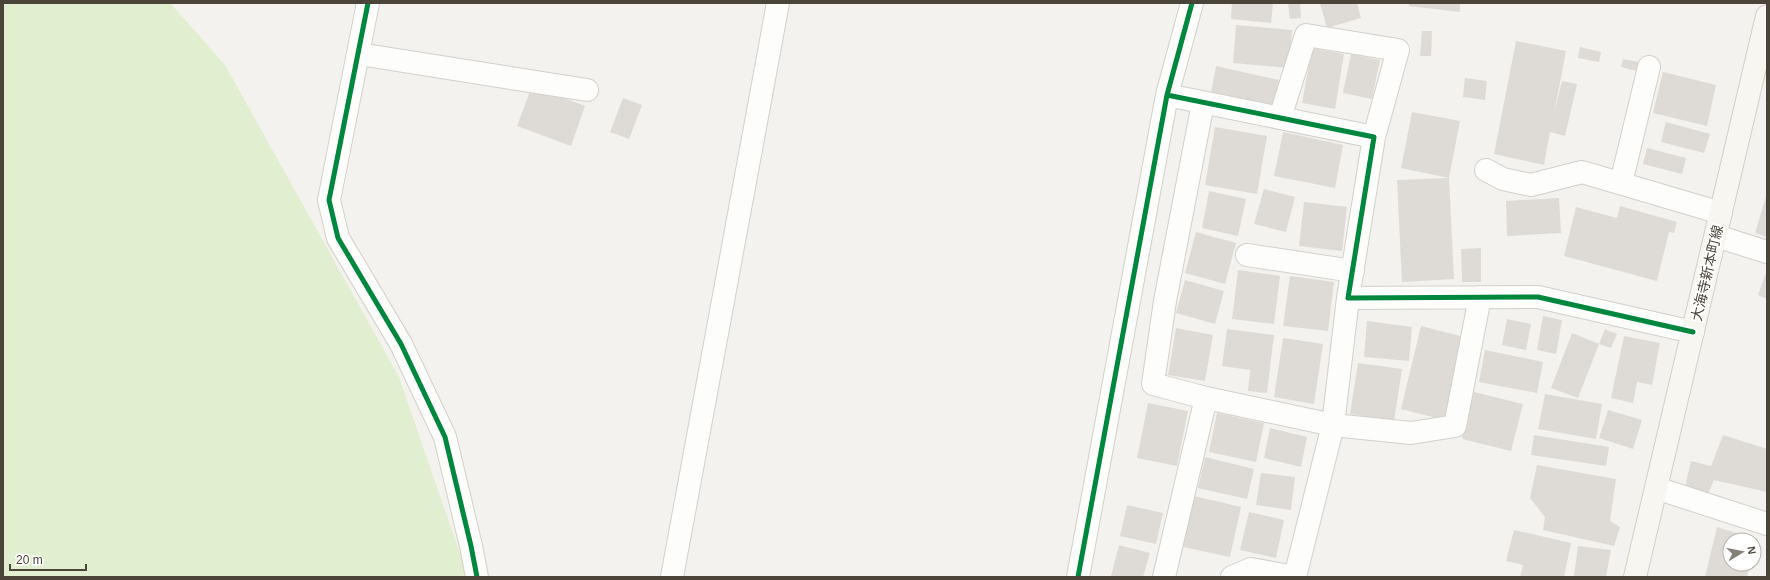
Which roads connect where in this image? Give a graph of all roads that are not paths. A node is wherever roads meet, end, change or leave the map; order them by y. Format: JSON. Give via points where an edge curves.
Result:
{"nodes":[{"id":1,"x":368,"y":3,"type":"edge"},
{"id":2,"x":778,"y":3,"type":"edge"},
{"id":3,"x":1192,"y":3,"type":"edge"},
{"id":4,"x":1767,"y":16,"type":"edge"},
{"id":5,"x":359,"y":54,"type":"junction"},
{"id":6,"x":1649,"y":67,"type":"dead end"},
{"id":7,"x":587,"y":90,"type":"dead end"},
{"id":8,"x":1166,"y":95,"type":"junction"},
{"id":9,"x":1203,"y":103,"type":"junction"},
{"id":10,"x":1280,"y":118,"type":"junction"},
{"id":11,"x":1374,"y":137,"type":"junction"},
{"id":12,"x":1486,"y":170,"type":"dead end"},
{"id":13,"x":1621,"y":183,"type":"junction"},
{"id":14,"x":1721,"y":213,"type":"junction"},
{"id":15,"x":1716,"y":236,"type":"junction"},
{"id":16,"x":1767,"y":252,"type":"edge"},
{"id":17,"x":1246,"y":255,"type":"dead end"},
{"id":18,"x":1352,"y":271,"type":"junction"},
{"id":19,"x":1480,"y":297,"type":"junction"},
{"id":20,"x":1348,"y":298,"type":"junction"},
{"id":21,"x":1693,"y":332,"type":"junction"},
{"id":22,"x":1206,"y":398,"type":"junction"},
{"id":23,"x":1333,"y":425,"type":"junction"},
{"id":24,"x":1656,"y":488,"type":"junction"},
{"id":25,"x":1767,"y":524,"type":"edge"},
{"id":26,"x":477,"y":577,"type":"edge"},
{"id":27,"x":672,"y":577,"type":"edge"},
{"id":28,"x":1078,"y":577,"type":"edge"},
{"id":29,"x":1164,"y":577,"type":"edge"},
{"id":30,"x":1232,"y":577,"type":"edge"},
{"id":31,"x":1635,"y":577,"type":"edge"}],
"edges":[{"from":1,"to":5,"type":"street"},
{"from":2,"to":27,"type":"street"},
{"from":3,"to":8,"type":"street"},
{"from":4,"to":14,"type":"main road","name":"大海寺新本町線"},
{"from":5,"to":7,"type":"street"},
{"from":5,"to":26,"type":"street","via":[[329,200],[338,238],[401,344],[445,437],[472,546]]},
{"from":6,"to":13,"type":"street"},
{"from":8,"to":9,"type":"street"},
{"from":8,"to":28,"type":"street"},
{"from":9,"to":10,"type":"street"},
{"from":9,"to":22,"type":"street","via":[[1153,384]]},
{"from":10,"to":11,"type":"street"},
{"from":10,"to":11,"type":"street","via":[[1306,35],[1398,50]]},
{"from":11,"to":18,"type":"street"},
{"from":12,"to":13,"type":"street","via":[[1502,179],[1531,186],[1582,172]]},
{"from":13,"to":14,"type":"street"},
{"from":14,"to":15,"type":"main road","name":"大海寺新本町線"},
{"from":15,"to":16,"type":"street"},
{"from":15,"to":21,"type":"main road","name":"大海寺新本町線"},
{"from":17,"to":18,"type":"street"},
{"from":18,"to":20,"type":"street"},
{"from":19,"to":20,"type":"street"},
{"from":19,"to":21,"type":"street","via":[[1538,297]]},
{"from":19,"to":23,"type":"street","via":[[1455,426],[1411,433]]},
{"from":20,"to":23,"type":"street"},
{"from":21,"to":24,"type":"main road","name":"大海寺新本町線"},
{"from":22,"to":23,"type":"street"},
{"from":22,"to":29,"type":"street"},
{"from":23,"to":30,"type":"street","via":[[1295,577],[1251,569]]},
{"from":24,"to":25,"type":"street"},
{"from":24,"to":31,"type":"main road","name":"大海寺新本町線"}]}
